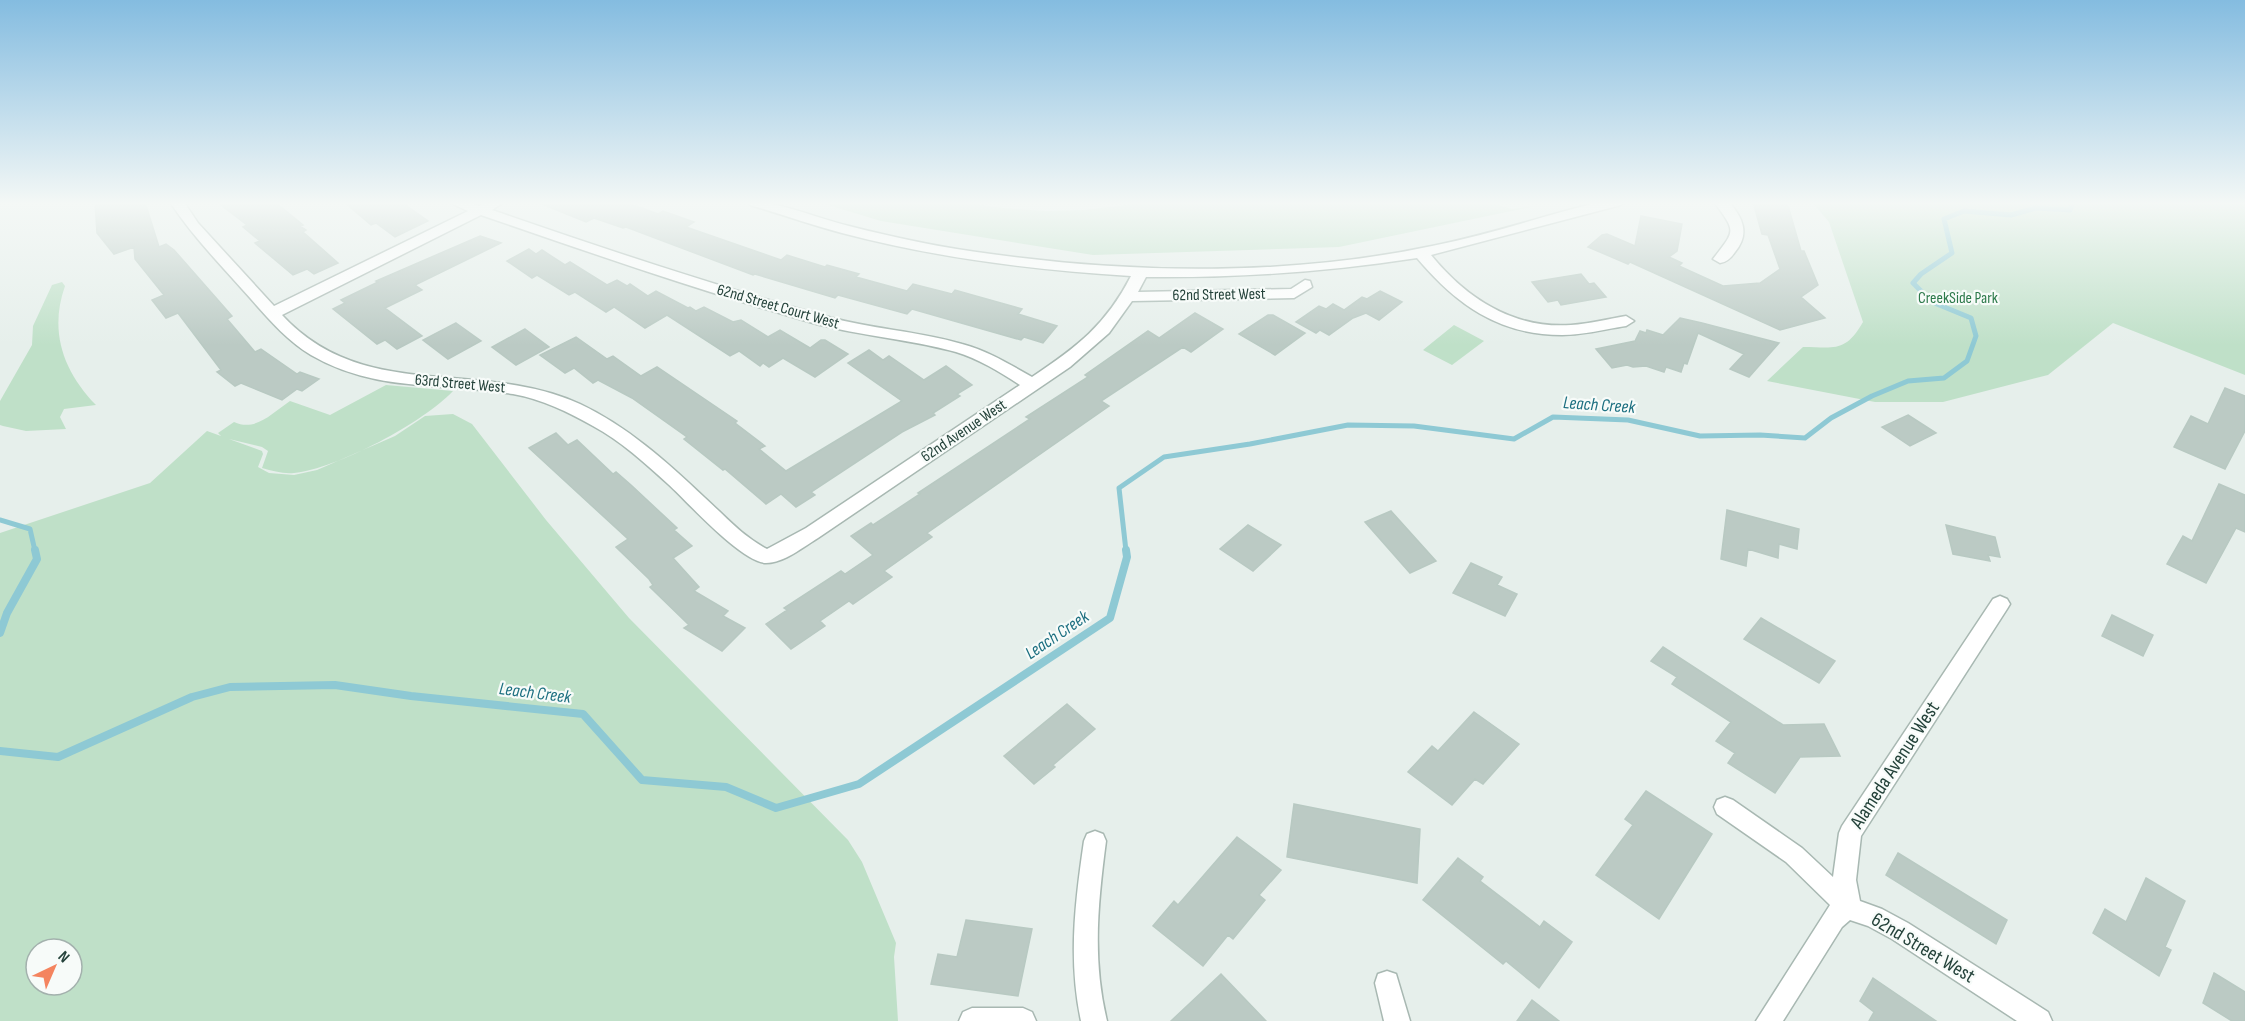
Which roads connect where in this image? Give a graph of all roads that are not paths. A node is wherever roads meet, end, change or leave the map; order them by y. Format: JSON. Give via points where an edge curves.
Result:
{"nodes":[{"id":1,"x":215,"y":250,"type":"edge"},
{"id":2,"x":402,"y":250,"type":"edge"},
{"id":3,"x":596,"y":250,"type":"edge"},
{"id":4,"x":941,"y":250,"type":"edge"},
{"id":5,"x":1429,"y":250,"type":"edge"},
{"id":6,"x":1732,"y":250,"type":"edge"},
{"id":7,"x":1420,"y":252,"type":"junction"},
{"id":8,"x":1720,"y":259,"type":"dead end"},
{"id":9,"x":1140,"y":273,"type":"junction"},
{"id":10,"x":1305,"y":284,"type":"dead end"},
{"id":11,"x":1128,"y":297,"type":"junction"},
{"id":12,"x":273,"y":313,"type":"junction"},
{"id":13,"x":1626,"y":321,"type":"dead end"},
{"id":14,"x":1033,"y":384,"type":"junction"},
{"id":15,"x":760,"y":554,"type":"joint"},
{"id":16,"x":2000,"y":604,"type":"dead end"},
{"id":17,"x":1725,"y":807,"type":"dead end"},
{"id":18,"x":1095,"y":841,"type":"dead end"},
{"id":19,"x":1850,"y":909,"type":"junction"},
{"id":20,"x":1387,"y":982,"type":"dead end"},
{"id":21,"x":972,"y":1021,"type":"edge"},
{"id":22,"x":1023,"y":1021,"type":"edge"},
{"id":23,"x":1094,"y":1021,"type":"edge"},
{"id":24,"x":1397,"y":1021,"type":"edge"},
{"id":25,"x":1769,"y":1021,"type":"edge"},
{"id":26,"x":2038,"y":1021,"type":"edge"}],
"edges":[{"from":1,"to":12,"type":"street","name":"63rd Street West"},
{"from":2,"to":12,"type":"street"},
{"from":3,"to":14,"type":"street","name":"62nd Street Court West","via":[[677,278],[842,326],[959,348],[991,360]]},
{"from":4,"to":9,"type":"street"},
{"from":5,"to":7,"type":"street"},
{"from":6,"to":8,"type":"street"},
{"from":7,"to":9,"type":"street","via":[[1274,271]]},
{"from":7,"to":13,"type":"street","via":[[1461,296],[1509,320],[1563,330]]},
{"from":9,"to":11,"type":"street","name":"62nd Avenue West"},
{"from":10,"to":11,"type":"street","name":"62nd Street West","via":[[1294,293]]},
{"from":11,"to":14,"type":"street","name":"62nd Avenue West","via":[[1104,330]]},
{"from":12,"to":15,"type":"street","name":"63rd Street West","via":[[304,345],[358,369],[414,381],[525,391],[590,416],[619,434],[745,546]]},
{"from":14,"to":15,"type":"street","name":"62nd Avenue West","via":[[812,533],[776,554]]},
{"from":16,"to":19,"type":"street","name":"Alameda Avenue West","via":[[1850,833],[1844,880]]},
{"from":17,"to":19,"type":"street","name":"62nd Street West","via":[[1794,855]]},
{"from":18,"to":23,"type":"street","via":[[1084,925],[1084,971]]},
{"from":19,"to":25,"type":"street","via":[[1841,910],[1833,919]]},
{"from":19,"to":26,"type":"street","name":"62nd Street West","via":[[1900,931]]},
{"from":20,"to":24,"type":"street"},
{"from":21,"to":22,"type":"street"}]}
